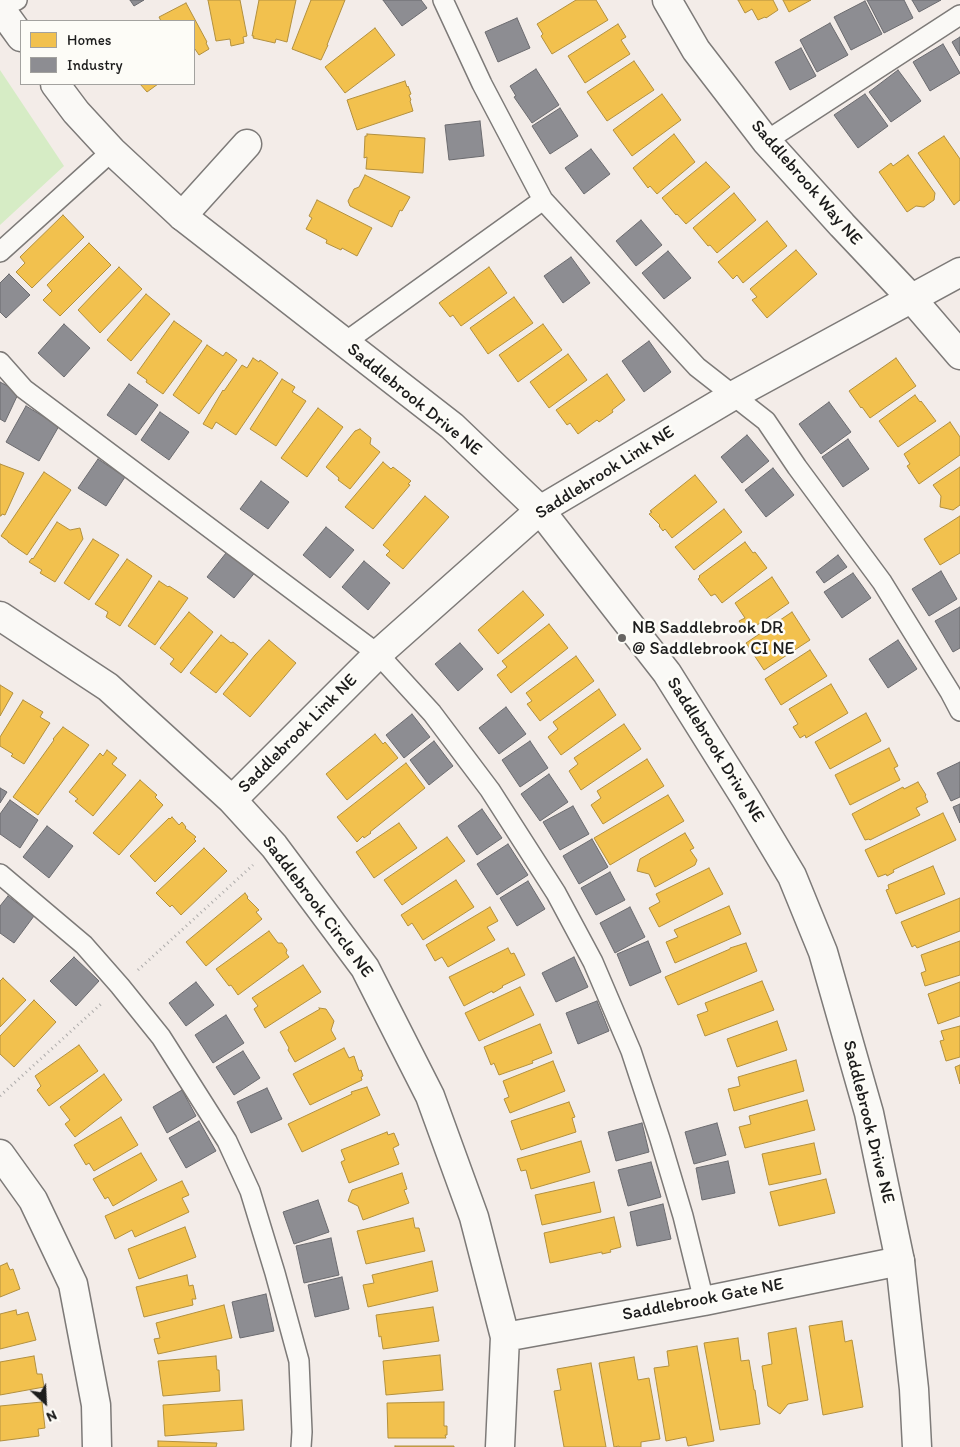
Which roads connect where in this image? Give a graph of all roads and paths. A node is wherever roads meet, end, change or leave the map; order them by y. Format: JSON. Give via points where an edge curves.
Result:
{"nodes":[{"id":1,"x":17,"y":0,"type":"edge"},
{"id":2,"x":443,"y":0,"type":"edge"},
{"id":3,"x":667,"y":0,"type":"edge"},
{"id":4,"x":0,"y":8,"type":"edge"},
{"id":5,"x":960,"y":15,"type":"edge"},
{"id":6,"x":20,"y":36,"type":"edge"},
{"id":7,"x":57,"y":85,"type":"edge"},
{"id":8,"x":766,"y":140,"type":"junction"},
{"id":9,"x":248,"y":144,"type":"dead end"},
{"id":10,"x":112,"y":151,"type":"junction"},
{"id":11,"x":543,"y":200,"type":"junction"},
{"id":12,"x":182,"y":216,"type":"junction"},
{"id":13,"x":0,"y":252,"type":"edge"},
{"id":14,"x":960,"y":272,"type":"edge"},
{"id":15,"x":912,"y":299,"type":"junction"},
{"id":16,"x":344,"y":343,"type":"junction"},
{"id":17,"x":960,"y":354,"type":"edge"},
{"id":18,"x":0,"y":362,"type":"edge"},
{"id":19,"x":734,"y":395,"type":"junction"},
{"id":20,"x":540,"y":510,"type":"junction"},
{"id":21,"x":0,"y":616,"type":"edge"},
{"id":22,"x":378,"y":654,"type":"junction"},
{"id":23,"x":960,"y":711,"type":"edge"},
{"id":24,"x":232,"y":800,"type":"junction"},
{"id":25,"x":0,"y":874,"type":"edge"},
{"id":26,"x":0,"y":1154,"type":"edge"},
{"id":27,"x":900,"y":1261,"type":"junction"},
{"id":28,"x":704,"y":1301,"type":"junction"},
{"id":29,"x":505,"y":1337,"type":"junction"},
{"id":30,"x":97,"y":1447,"type":"edge"},
{"id":31,"x":301,"y":1447,"type":"edge"},
{"id":32,"x":500,"y":1447,"type":"edge"},
{"id":33,"x":917,"y":1447,"type":"edge"}],
"edges":[{"from":1,"to":4,"type":"lane"},
{"from":2,"to":11,"type":"lane","via":[[482,84]]},
{"from":3,"to":8,"type":"street","name":"Saddlebrook Way NE","via":[[696,50]]},
{"from":4,"to":6,"type":"street"},
{"from":5,"to":8,"type":"lane"},
{"from":7,"to":10,"type":"street","name":"Saddlebrook Drive NE","via":[[76,112]]},
{"from":8,"to":15,"type":"street","name":"Saddlebrook Way NE"},
{"from":9,"to":12,"type":"street"},
{"from":10,"to":12,"type":"street","name":"Saddlebrook Drive NE"},
{"from":10,"to":13,"type":"lane"},
{"from":11,"to":16,"type":"lane"},
{"from":11,"to":19,"type":"lane","via":[[697,367]]},
{"from":12,"to":16,"type":"street","name":"Saddlebrook Drive NE"},
{"from":14,"to":15,"type":"street","name":"Saddlebrook Link NE"},
{"from":15,"to":17,"type":"street","name":"Saddlebrook Way NE"},
{"from":15,"to":19,"type":"street","name":"Saddlebrook Link NE"},
{"from":16,"to":20,"type":"street","name":"Saddlebrook Drive NE","via":[[452,426]]},
{"from":18,"to":22,"type":"lane","via":[[24,389]]},
{"from":19,"to":20,"type":"street","name":"Saddlebrook Link NE"},
{"from":19,"to":23,"type":"lane","via":[[766,421],[882,582]]},
{"from":20,"to":22,"type":"street","name":"Saddlebrook Link NE"},
{"from":20,"to":27,"type":"street","name":"Saddlebrook Drive NE","via":[[667,673],[792,876],[823,952],[867,1103]]},
{"from":21,"to":24,"type":"street","name":"Saddlebrook Circle NE","via":[[108,687]]},
{"from":22,"to":24,"type":"street","name":"Saddlebrook Link NE"},
{"from":22,"to":28,"type":"lane","via":[[432,713],[490,790],[556,893],[593,962],[630,1050],[660,1139]]},
{"from":24,"to":29,"type":"street","name":"Saddlebrook Circle NE","via":[[274,846],[366,968],[430,1096],[474,1217]]},
{"from":25,"to":31,"type":"lane","via":[[84,945],[120,986],[161,1037],[226,1141],[250,1191],[299,1361]]},
{"from":26,"to":30,"type":"street","via":[[33,1200],[73,1284],[96,1405]]},
{"from":27,"to":28,"type":"street","name":"Saddlebrook Gate NE"},
{"from":27,"to":33,"type":"street","name":"Saddlebrook Drive NE"},
{"from":28,"to":29,"type":"street","name":"Saddlebrook Gate NE"},
{"from":29,"to":32,"type":"street","name":"Saddlebrook Circle NE"}]}
